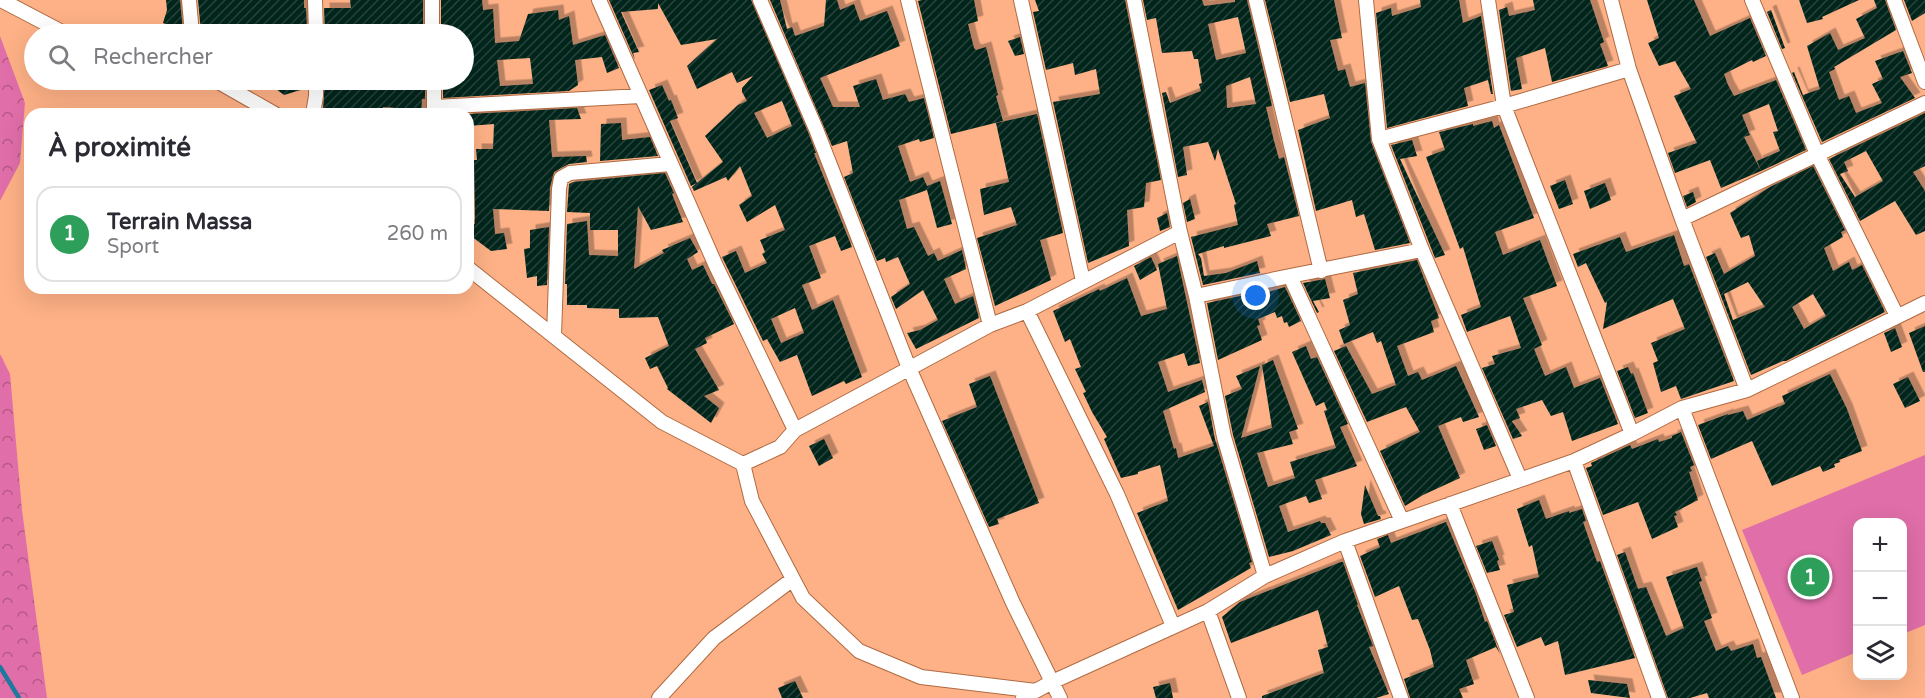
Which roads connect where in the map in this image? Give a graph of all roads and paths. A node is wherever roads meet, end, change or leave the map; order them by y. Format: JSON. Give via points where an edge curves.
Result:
{"nodes":[{"id":1,"x":1,"y":0,"type":"edge"},
{"id":2,"x":189,"y":0,"type":"edge"},
{"id":3,"x":315,"y":0,"type":"edge"},
{"id":4,"x":432,"y":0,"type":"edge"},
{"id":5,"x":598,"y":0,"type":"edge"},
{"id":6,"x":760,"y":0,"type":"edge"},
{"id":7,"x":908,"y":0,"type":"edge"},
{"id":8,"x":1021,"y":0,"type":"edge"},
{"id":9,"x":1134,"y":0,"type":"edge"},
{"id":10,"x":1256,"y":0,"type":"edge"},
{"id":11,"x":1366,"y":0,"type":"edge"},
{"id":12,"x":1488,"y":0,"type":"edge"},
{"id":13,"x":1611,"y":0,"type":"edge"},
{"id":14,"x":1752,"y":0,"type":"edge"},
{"id":15,"x":1894,"y":0,"type":"edge"},
{"id":16,"x":47,"y":24,"type":"edge"},
{"id":17,"x":191,"y":24,"type":"edge"},
{"id":18,"x":316,"y":24,"type":"edge"},
{"id":19,"x":432,"y":24,"type":"edge"},
{"id":20,"x":1629,"y":69,"type":"junction"},
{"id":21,"x":1925,"y":82,"type":"edge"},
{"id":22,"x":233,"y":90,"type":"edge"},
{"id":23,"x":316,"y":90,"type":"edge"},
{"id":24,"x":434,"y":90,"type":"edge"},
{"id":25,"x":641,"y":96,"type":"junction"},
{"id":26,"x":1925,"y":103,"type":"edge"},
{"id":27,"x":1504,"y":106,"type":"junction"},
{"id":28,"x":264,"y":108,"type":"edge"},
{"id":29,"x":314,"y":108,"type":"edge"},
{"id":30,"x":434,"y":108,"type":"edge"},
{"id":31,"x":464,"y":108,"type":"edge"},
{"id":32,"x":1379,"y":139,"type":"junction"},
{"id":33,"x":1817,"y":154,"type":"junction"},
{"id":34,"x":670,"y":164,"type":"junction"},
{"id":35,"x":1682,"y":219,"type":"junction"},
{"id":36,"x":1180,"y":232,"type":"junction"},
{"id":37,"x":1422,"y":250,"type":"junction"},
{"id":38,"x":1321,"y":271,"type":"junction"},
{"id":39,"x":474,"y":273,"type":"edge"},
{"id":40,"x":1290,"y":276,"type":"junction"},
{"id":41,"x":1083,"y":281,"type":"junction"},
{"id":42,"x":1196,"y":296,"type":"junction"},
{"id":43,"x":1925,"y":303,"type":"edge"},
{"id":44,"x":1027,"y":311,"type":"junction"},
{"id":45,"x":1897,"y":316,"type":"junction"},
{"id":46,"x":990,"y":325,"type":"junction"},
{"id":47,"x":554,"y":336,"type":"junction"},
{"id":48,"x":909,"y":368,"type":"junction"},
{"id":49,"x":1747,"y":390,"type":"junction"},
{"id":50,"x":1682,"y":408,"type":"junction"},
{"id":51,"x":795,"y":430,"type":"junction"},
{"id":52,"x":1632,"y":434,"type":"junction"},
{"id":53,"x":1574,"y":460,"type":"junction"},
{"id":54,"x":743,"y":464,"type":"junction"},
{"id":55,"x":1521,"y":479,"type":"junction"},
{"id":56,"x":1450,"y":504,"type":"junction"},
{"id":57,"x":1402,"y":521,"type":"junction"},
{"id":58,"x":1345,"y":541,"type":"junction"},
{"id":59,"x":1265,"y":576,"type":"junction"},
{"id":60,"x":793,"y":579,"type":"junction"},
{"id":61,"x":1208,"y":611,"type":"junction"},
{"id":62,"x":1173,"y":626,"type":"junction"},
{"id":63,"x":1052,"y":682,"type":"junction"},
{"id":64,"x":1036,"y":691,"type":"junction"},
{"id":65,"x":659,"y":698,"type":"edge"},
{"id":66,"x":1023,"y":698,"type":"edge"},
{"id":67,"x":1060,"y":698,"type":"edge"},
{"id":68,"x":1239,"y":698,"type":"edge"},
{"id":69,"x":1401,"y":698,"type":"edge"},
{"id":70,"x":1527,"y":698,"type":"edge"},
{"id":71,"x":1659,"y":698,"type":"edge"},
{"id":72,"x":1792,"y":698,"type":"edge"}],
"edges":[{"from":1,"to":16,"type":"street"},
{"from":2,"to":17,"type":"street"},
{"from":3,"to":18,"type":"street"},
{"from":4,"to":19,"type":"street"},
{"from":5,"to":25,"type":"street"},
{"from":6,"to":48,"type":"street","via":[[820,140]]},
{"from":7,"to":46,"type":"street"},
{"from":8,"to":41,"type":"street"},
{"from":9,"to":36,"type":"street"},
{"from":10,"to":38,"type":"street"},
{"from":11,"to":32,"type":"street"},
{"from":12,"to":27,"type":"street"},
{"from":13,"to":20,"type":"street"},
{"from":14,"to":33,"type":"street"},
{"from":15,"to":21,"type":"street"},
{"from":20,"to":27,"type":"street"},
{"from":20,"to":35,"type":"street"},
{"from":22,"to":28,"type":"street"},
{"from":23,"to":29,"type":"street"},
{"from":24,"to":30,"type":"street"},
{"from":25,"to":31,"type":"street"},
{"from":25,"to":34,"type":"street"},
{"from":26,"to":33,"type":"street"},
{"from":27,"to":32,"type":"street"},
{"from":27,"to":52,"type":"street"},
{"from":32,"to":37,"type":"street"},
{"from":33,"to":35,"type":"street"},
{"from":33,"to":45,"type":"street"},
{"from":34,"to":47,"type":"street","via":[[570,173],[561,178]]},
{"from":34,"to":51,"type":"street"},
{"from":35,"to":49,"type":"street"},
{"from":36,"to":41,"type":"street"},
{"from":36,"to":42,"type":"street"},
{"from":37,"to":38,"type":"street"},
{"from":37,"to":55,"type":"street"},
{"from":38,"to":40,"type":"street"},
{"from":39,"to":47,"type":"street"},
{"from":40,"to":42,"type":"street"},
{"from":40,"to":57,"type":"street"},
{"from":41,"to":44,"type":"street"},
{"from":42,"to":59,"type":"street","via":[[1224,437]]},
{"from":43,"to":45,"type":"street"},
{"from":44,"to":46,"type":"street"},
{"from":44,"to":62,"type":"street","via":[[1117,494]]},
{"from":45,"to":49,"type":"street"},
{"from":46,"to":48,"type":"street"},
{"from":47,"to":54,"type":"street","via":[[662,422]]},
{"from":48,"to":51,"type":"street"},
{"from":48,"to":63,"type":"street"},
{"from":49,"to":50,"type":"street"},
{"from":50,"to":52,"type":"street"},
{"from":50,"to":72,"type":"street"},
{"from":51,"to":54,"type":"street","via":[[780,447]]},
{"from":52,"to":53,"type":"street"},
{"from":53,"to":55,"type":"street"},
{"from":53,"to":71,"type":"street"},
{"from":54,"to":60,"type":"street","via":[[752,501]]},
{"from":55,"to":56,"type":"street"},
{"from":56,"to":57,"type":"street"},
{"from":56,"to":70,"type":"street"},
{"from":57,"to":58,"type":"street"},
{"from":58,"to":59,"type":"street"},
{"from":58,"to":69,"type":"street"},
{"from":59,"to":61,"type":"street"},
{"from":60,"to":64,"type":"street","via":[[803,598],[859,651],[921,677]]},
{"from":60,"to":65,"type":"street","via":[[714,638]]},
{"from":61,"to":62,"type":"street"},
{"from":61,"to":68,"type":"street"},
{"from":62,"to":63,"type":"street"},
{"from":63,"to":64,"type":"street"},
{"from":63,"to":67,"type":"street"},
{"from":64,"to":66,"type":"street"}]}
